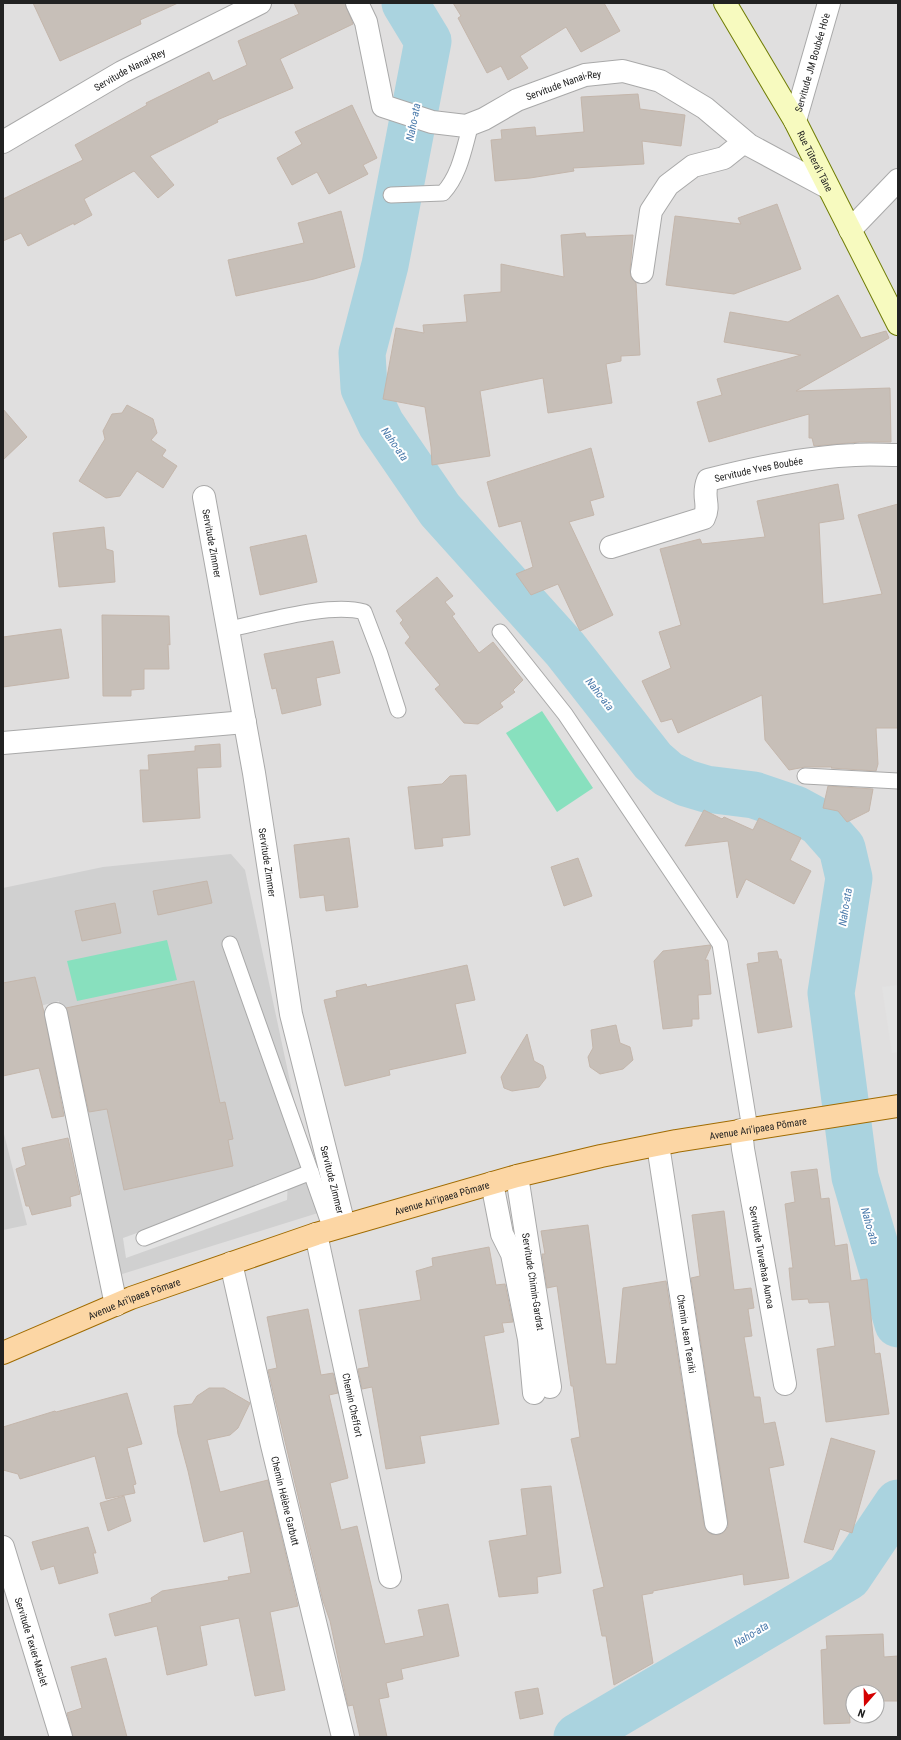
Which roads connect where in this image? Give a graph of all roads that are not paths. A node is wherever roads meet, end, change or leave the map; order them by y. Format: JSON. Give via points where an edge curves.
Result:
{"nodes":[{"id":1,"x":260,"y":3,"type":"edge"},
{"id":2,"x":357,"y":3,"type":"edge"},
{"id":3,"x":725,"y":3,"type":"edge"},
{"id":4,"x":828,"y":3,"type":"edge"},
{"id":5,"x":795,"y":121,"type":"junction"},
{"id":6,"x":461,"y":124,"type":"junction"},
{"id":7,"x":3,"y":142,"type":"edge"},
{"id":8,"x":744,"y":142,"type":"junction"},
{"id":9,"x":898,"y":180,"type":"edge"},
{"id":10,"x":827,"y":187,"type":"junction"},
{"id":11,"x":391,"y":194,"type":"dead end"},
{"id":12,"x":850,"y":230,"type":"junction"},
{"id":13,"x":642,"y":272,"type":"dead end"},
{"id":14,"x":898,"y":324,"type":"edge"},
{"id":15,"x":898,"y":455,"type":"edge"},
{"id":16,"x":204,"y":496,"type":"dead end"},
{"id":17,"x":611,"y":547,"type":"dead end"},
{"id":18,"x":229,"y":629,"type":"junction"},
{"id":19,"x":500,"y":632,"type":"dead end"},
{"id":20,"x":398,"y":710,"type":"dead end"},
{"id":21,"x":245,"y":722,"type":"junction"},
{"id":22,"x":3,"y":743,"type":"edge"},
{"id":23,"x":805,"y":776,"type":"dead end"},
{"id":24,"x":898,"y":781,"type":"edge"},
{"id":25,"x":230,"y":944,"type":"dead end"},
{"id":26,"x":56,"y":1014,"type":"dead end"},
{"id":27,"x":894,"y":1107,"type":"edge"},
{"id":28,"x":746,"y":1129,"type":"junction"},
{"id":29,"x":658,"y":1145,"type":"junction"},
{"id":30,"x":311,"y":1172,"type":"junction"},
{"id":31,"x":518,"y":1176,"type":"junction"},
{"id":32,"x":492,"y":1183,"type":"junction"},
{"id":33,"x":331,"y":1230,"type":"junction"},
{"id":34,"x":144,"y":1238,"type":"dead end"},
{"id":35,"x":231,"y":1264,"type":"junction"},
{"id":36,"x":116,"y":1305,"type":"junction"},
{"id":37,"x":3,"y":1353,"type":"edge"},
{"id":38,"x":785,"y":1384,"type":"dead end"},
{"id":39,"x":716,"y":1523,"type":"dead end"},
{"id":40,"x":3,"y":1547,"type":"edge"},
{"id":41,"x":390,"y":1577,"type":"dead end"},
{"id":42,"x":61,"y":1737,"type":"edge"},
{"id":43,"x":343,"y":1737,"type":"edge"}],
"edges":[{"from":1,"to":7,"type":"street","name":"Servitude Nanai-Rey","via":[[122,72]]},
{"from":2,"to":6,"type":"street","via":[[366,22],[383,106],[432,122]]},
{"from":3,"to":5,"type":"main road","name":"Rue Tūtera'i Tāne"},
{"from":4,"to":5,"type":"street","name":"Servitude JM Boubée Ho'e"},
{"from":5,"to":10,"type":"main road","name":"Rue Tūtera'i Tāne"},
{"from":6,"to":8,"type":"street","name":"Servitude Nanai-Rey","via":[[484,119],[517,100],[584,75],[623,71],[660,81],[705,108]]},
{"from":6,"to":11,"type":"lane","via":[[452,184],[440,195]]},
{"from":8,"to":10,"type":"street","name":"Servitude Nanai-Rey"},
{"from":8,"to":13,"type":"street","via":[[724,158],[693,166],[668,185],[651,211]]},
{"from":9,"to":12,"type":"street"},
{"from":10,"to":12,"type":"main road","name":"Rue Tūtera'i Tāne"},
{"from":12,"to":14,"type":"main road","name":"Rue Tūtera'i Tāne"},
{"from":15,"to":17,"type":"street","name":"Servitude Yves Boubée","via":[[828,458],[756,468],[708,480],[704,490],[707,511],[704,518]]},
{"from":16,"to":18,"type":"street","name":"Servitude Zimmer"},
{"from":18,"to":20,"type":"lane","via":[[295,615],[352,608],[364,612]]},
{"from":18,"to":21,"type":"street","name":"Servitude Zimmer"},
{"from":19,"to":28,"type":"lane","via":[[565,714],[720,944]]},
{"from":21,"to":22,"type":"street"},
{"from":21,"to":33,"type":"street","name":"Servitude Zimmer","via":[[291,1014]]},
{"from":23,"to":24,"type":"lane"},
{"from":25,"to":30,"type":"lane"},
{"from":26,"to":36,"type":"street"},
{"from":27,"to":28,"type":"main road","name":"Avenue Ari'ipaea Pōmare"},
{"from":28,"to":29,"type":"main road","name":"Avenue Ari'ipaea Pōmare"},
{"from":28,"to":38,"type":"street","name":"Servitude Tuvaehaa Aunoa","via":[[743,1149]]},
{"from":29,"to":31,"type":"main road","name":"Avenue Ari'ipaea Pōmare"},
{"from":29,"to":39,"type":"street","name":"Chemin Jean Teariki"},
{"from":30,"to":33,"type":"lane"},
{"from":30,"to":34,"type":"lane"},
{"from":31,"to":32,"type":"main road","name":"Avenue Ari'ipaea Pōmare"},
{"from":31,"to":32,"type":"street","name":"Servitude Chimin-Gardrat","via":[[542,1390],[512,1254],[502,1234]]},
{"from":32,"to":33,"type":"main road","name":"Avenue Ari'ipaea Pōmare"},
{"from":33,"to":35,"type":"main road","name":"Avenue Ari'ipaea Pōmare"},
{"from":33,"to":41,"type":"street","name":"Chemin Cheffort"},
{"from":35,"to":36,"type":"main road","name":"Avenue Ari'ipaea Pōmare"},
{"from":35,"to":43,"type":"street","name":"Chemin Hélène Garbutt"},
{"from":36,"to":37,"type":"main road","name":"Avenue Ari'ipaea Pōmare"},
{"from":40,"to":42,"type":"street","name":"Servitude Texier-Maclet"}]}
